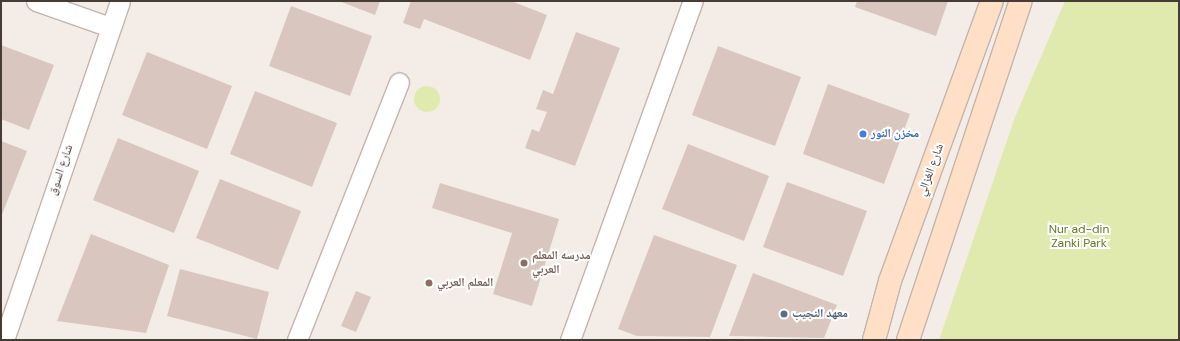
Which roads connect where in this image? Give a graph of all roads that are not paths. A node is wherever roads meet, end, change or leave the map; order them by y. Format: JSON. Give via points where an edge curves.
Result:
{"nodes":[{"id":1,"x":36,"y":1,"type":"edge"},
{"id":2,"x":120,"y":1,"type":"edge"},
{"id":3,"x":693,"y":1,"type":"edge"},
{"id":4,"x":992,"y":1,"type":"edge"},
{"id":5,"x":1021,"y":1,"type":"edge"},
{"id":6,"x":110,"y":27,"type":"junction"},
{"id":7,"x":399,"y":82,"type":"dead end"},
{"id":8,"x":4,"y":340,"type":"edge"},
{"id":9,"x":297,"y":340,"type":"edge"},
{"id":10,"x":570,"y":340,"type":"edge"},
{"id":11,"x":874,"y":340,"type":"edge"},
{"id":12,"x":908,"y":340,"type":"edge"}],
"edges":[{"from":1,"to":6,"type":"street"},
{"from":2,"to":6,"type":"street","name":"شارع السوق"},
{"from":3,"to":10,"type":"street"},
{"from":4,"to":11,"type":"main road","name":"شارع الغزالي","via":[[890,281]]},
{"from":5,"to":12,"type":"main road"},
{"from":6,"to":8,"type":"street","name":"شارع السوق"},
{"from":7,"to":9,"type":"street"}]}
